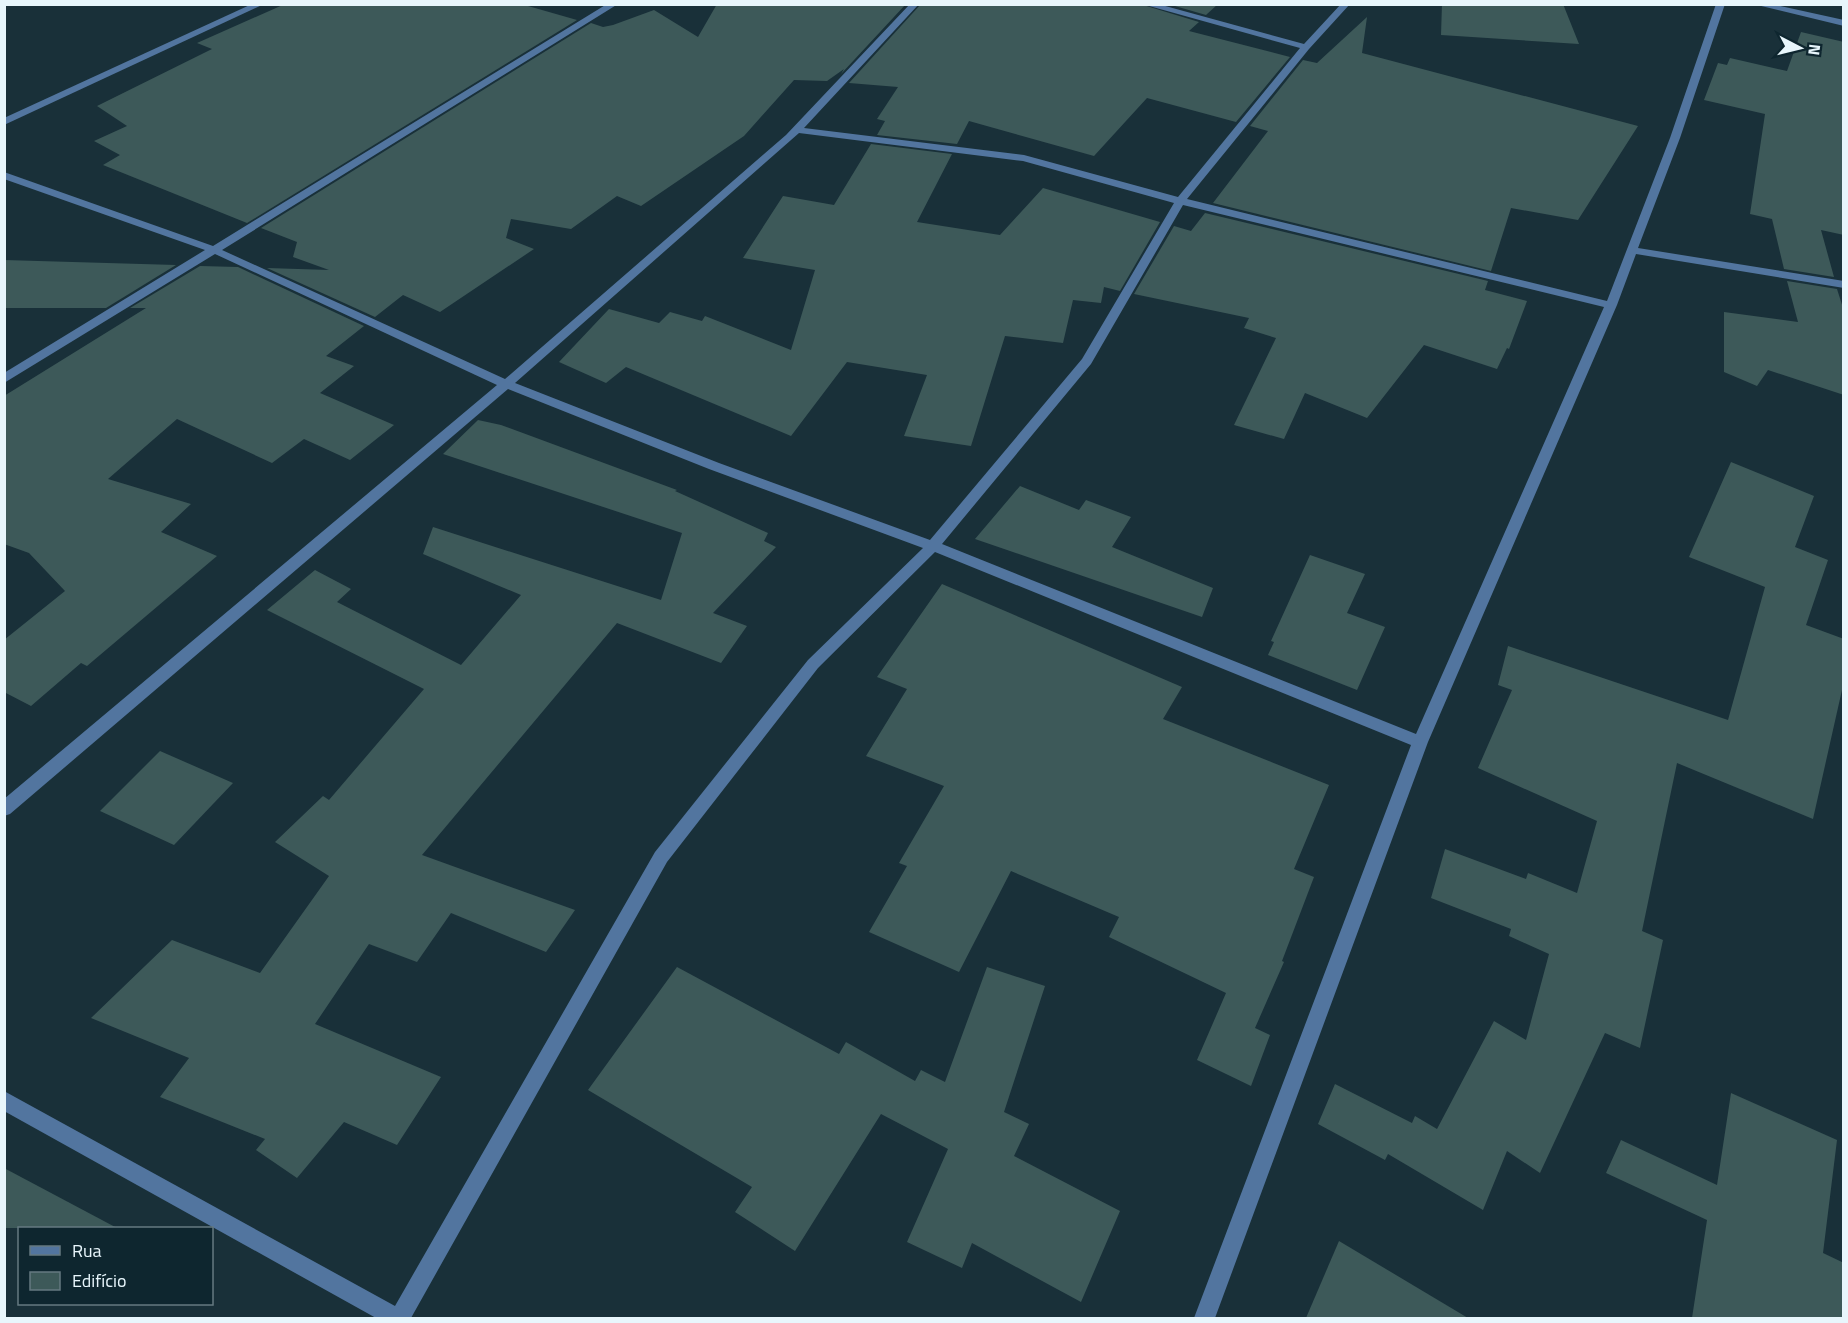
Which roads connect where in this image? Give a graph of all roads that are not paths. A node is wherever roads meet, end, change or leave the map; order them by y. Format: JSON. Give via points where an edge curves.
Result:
{"nodes":[{"id":1,"x":260,"y":4,"type":"edge"},
{"id":2,"x":614,"y":4,"type":"edge"},
{"id":3,"x":915,"y":4,"type":"edge"},
{"id":4,"x":1146,"y":4,"type":"edge"},
{"id":5,"x":1346,"y":4,"type":"edge"},
{"id":6,"x":1721,"y":4,"type":"edge"},
{"id":7,"x":1757,"y":4,"type":"edge"},
{"id":8,"x":1844,"y":22,"type":"edge"},
{"id":9,"x":1306,"y":47,"type":"junction"},
{"id":10,"x":4,"y":122,"type":"edge"},
{"id":11,"x":797,"y":130,"type":"junction"},
{"id":12,"x":4,"y":175,"type":"edge"},
{"id":13,"x":1180,"y":201,"type":"junction"},
{"id":14,"x":213,"y":249,"type":"junction"},
{"id":15,"x":1631,"y":250,"type":"junction"},
{"id":16,"x":1844,"y":285,"type":"edge"},
{"id":17,"x":1611,"y":305,"type":"junction"},
{"id":18,"x":4,"y":379,"type":"edge"},
{"id":19,"x":506,"y":384,"type":"junction"},
{"id":20,"x":933,"y":546,"type":"junction"},
{"id":21,"x":1420,"y":742,"type":"junction"},
{"id":22,"x":4,"y":809,"type":"edge"},
{"id":23,"x":4,"y":1100,"type":"edge"},
{"id":24,"x":396,"y":1318,"type":"edge"},
{"id":25,"x":400,"y":1318,"type":"edge"},
{"id":26,"x":1205,"y":1318,"type":"edge"}],
"edges":[{"from":1,"to":10,"type":"street"},
{"from":2,"to":14,"type":"street"},
{"from":3,"to":11,"type":"street"},
{"from":4,"to":9,"type":"street"},
{"from":5,"to":9,"type":"street"},
{"from":6,"to":15,"type":"street","via":[[1676,138]]},
{"from":7,"to":8,"type":"street"},
{"from":9,"to":13,"type":"street"},
{"from":11,"to":13,"type":"street","via":[[1024,158]]},
{"from":11,"to":19,"type":"street"},
{"from":12,"to":14,"type":"street"},
{"from":13,"to":17,"type":"street"},
{"from":13,"to":20,"type":"street","via":[[1087,361]]},
{"from":14,"to":18,"type":"street"},
{"from":14,"to":19,"type":"street"},
{"from":15,"to":16,"type":"street"},
{"from":15,"to":17,"type":"street"},
{"from":17,"to":21,"type":"street"},
{"from":19,"to":20,"type":"street"},
{"from":19,"to":22,"type":"street"},
{"from":20,"to":21,"type":"street"},
{"from":20,"to":25,"type":"street","via":[[813,664],[661,857]]},
{"from":21,"to":26,"type":"street"},
{"from":23,"to":24,"type":"street"}]}
